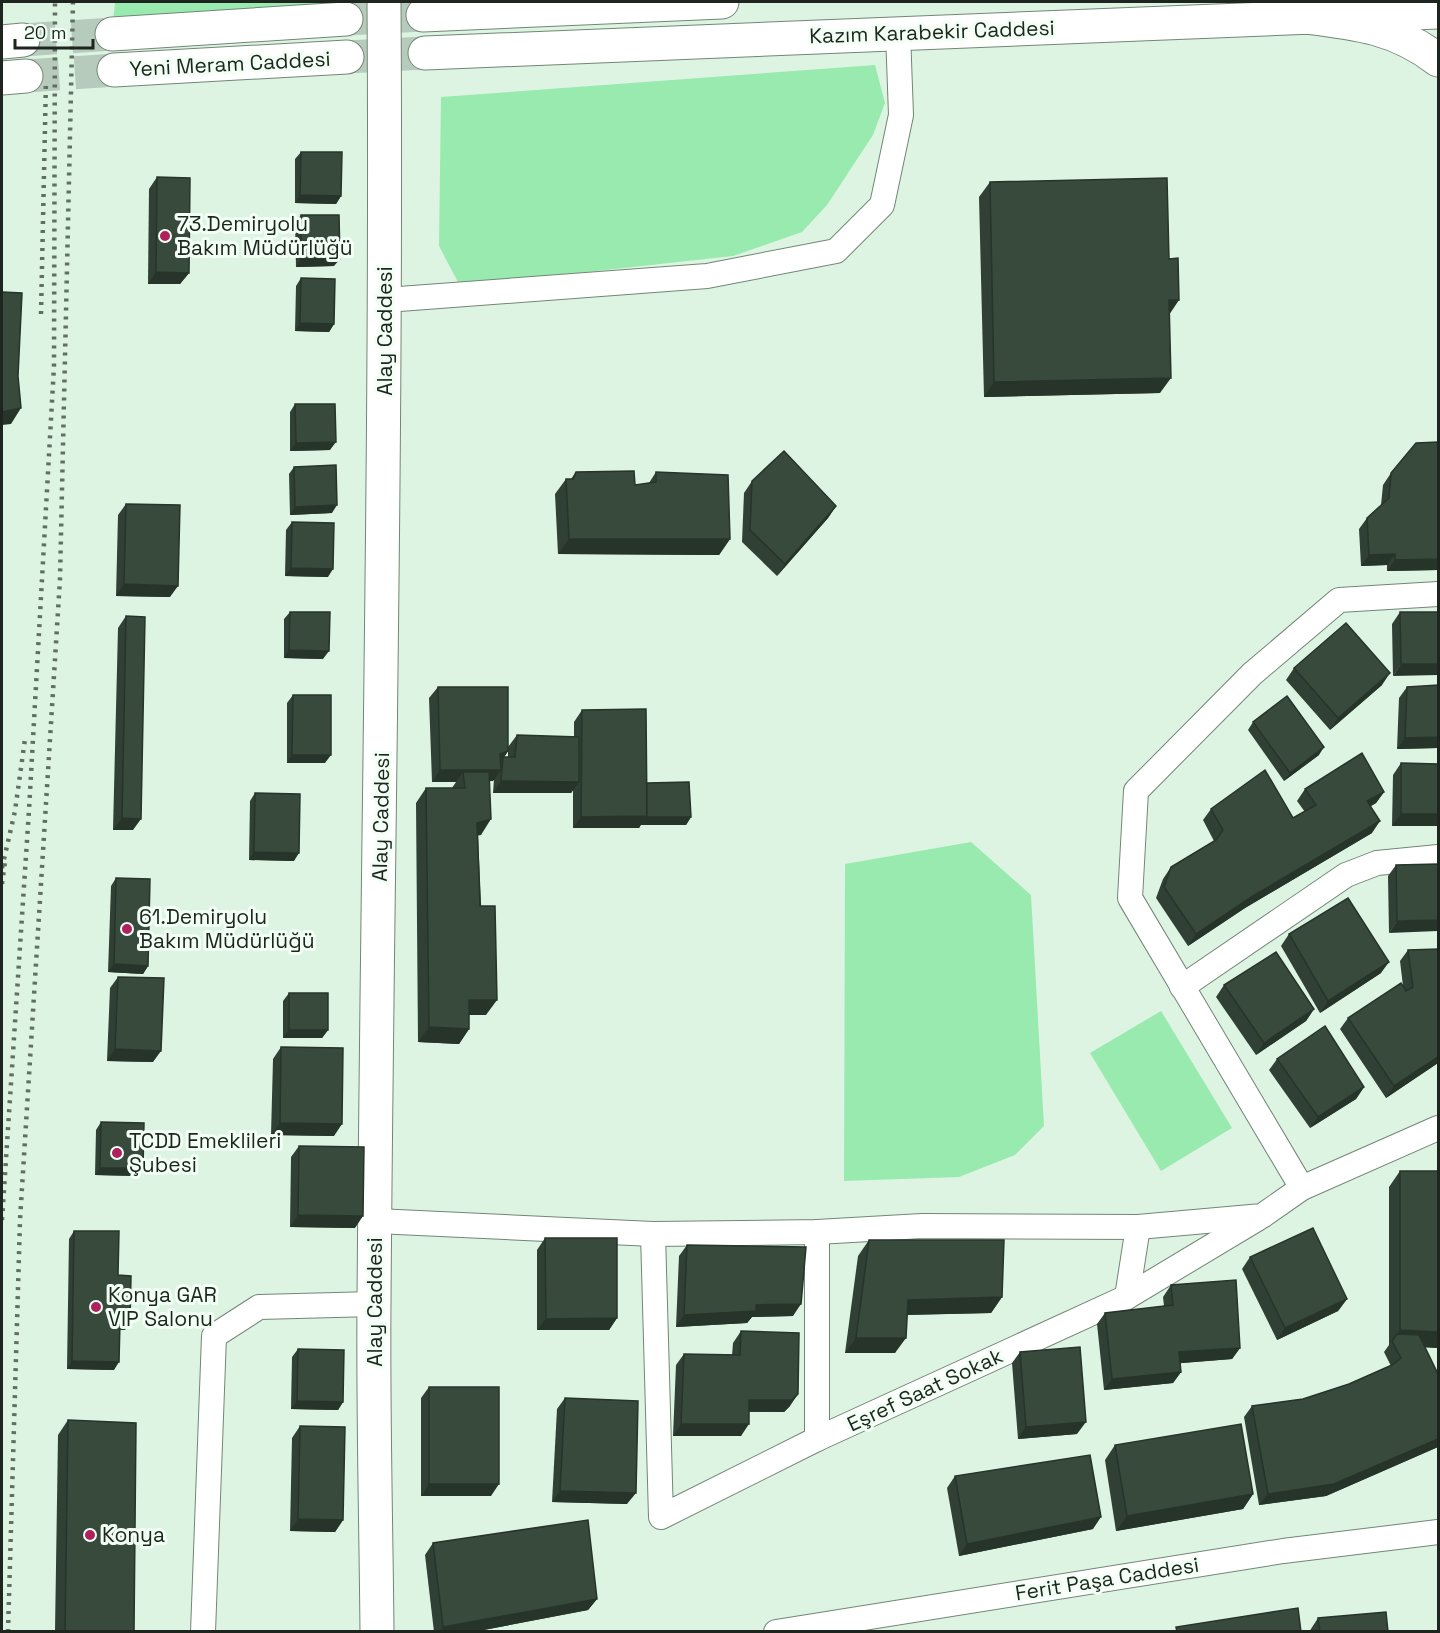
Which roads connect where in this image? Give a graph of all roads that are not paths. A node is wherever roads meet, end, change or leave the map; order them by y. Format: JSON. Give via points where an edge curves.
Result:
{"nodes":[{"id":1,"x":384,"y":2,"type":"edge"},
{"id":2,"x":722,"y":2,"type":"edge"},
{"id":3,"x":1438,"y":12,"type":"edge"},
{"id":4,"x":423,"y":15,"type":"tunnel mouth"},
{"id":5,"x":1306,"y":17,"type":"junction"},
{"id":6,"x":346,"y":19,"type":"tunnel mouth"},
{"id":7,"x":112,"y":33,"type":"tunnel mouth"},
{"id":8,"x":898,"y":33,"type":"junction"},
{"id":9,"x":425,"y":53,"type":"tunnel mouth"},
{"id":10,"x":347,"y":57,"type":"tunnel mouth"},
{"id":11,"x":1438,"y":60,"type":"edge"},
{"id":12,"x":114,"y":70,"type":"tunnel mouth"},
{"id":13,"x":386,"y":300,"type":"junction"},
{"id":14,"x":1438,"y":594,"type":"edge"},
{"id":15,"x":1438,"y":858,"type":"edge"},
{"id":16,"x":1182,"y":987,"type":"junction"},
{"id":17,"x":1438,"y":1128,"type":"edge"},
{"id":18,"x":1302,"y":1188,"type":"junction"},
{"id":19,"x":1262,"y":1216,"type":"junction"},
{"id":20,"x":376,"y":1221,"type":"junction"},
{"id":21,"x":1138,"y":1227,"type":"junction"},
{"id":22,"x":817,"y":1232,"type":"junction"},
{"id":23,"x":653,"y":1234,"type":"junction"},
{"id":24,"x":1127,"y":1297,"type":"junction"},
{"id":25,"x":374,"y":1304,"type":"junction"},
{"id":26,"x":817,"y":1439,"type":"junction"},
{"id":27,"x":1438,"y":1532,"type":"edge"},
{"id":28,"x":203,"y":1632,"type":"edge"},
{"id":29,"x":377,"y":1632,"type":"edge"},
{"id":30,"x":776,"y":1632,"type":"edge"}],
"edges":[{"from":1,"to":13,"type":"main road","name":"Alay Caddesi"},
{"from":2,"to":4,"type":"main road"},
{"from":3,"to":5,"type":"main road","name":"Kazım Karabekir Caddesi"},
{"from":5,"to":8,"type":"main road","name":"Kazım Karabekir Caddesi"},
{"from":5,"to":11,"type":"main road","via":[[1344,21],[1397,34]]},
{"from":6,"to":7,"type":"main road","name":"Yeni Meram Caddesi"},
{"from":8,"to":9,"type":"main road","name":"Kazım Karabekir Caddesi"},
{"from":8,"to":13,"type":"street","via":[[901,115],[882,205],[836,251],[707,276]]},
{"from":10,"to":12,"type":"main road","name":"Yeni Meram Caddesi"},
{"from":13,"to":20,"type":"main road","name":"Alay Caddesi"},
{"from":14,"to":16,"type":"street","via":[[1339,600],[1252,674],[1136,792],[1131,898]]},
{"from":15,"to":16,"type":"street","via":[[1377,863],[1346,875]]},
{"from":16,"to":18,"type":"street"},
{"from":17,"to":18,"type":"street","name":"Eşref Saat Sokak"},
{"from":18,"to":19,"type":"street","name":"Eşref Saat Sokak"},
{"from":19,"to":21,"type":"street"},
{"from":19,"to":24,"type":"street","name":"Eşref Saat Sokak"},
{"from":20,"to":23,"type":"street"},
{"from":20,"to":25,"type":"main road","name":"Alay Caddesi"},
{"from":21,"to":22,"type":"street","via":[[922,1226]]},
{"from":21,"to":24,"type":"street"},
{"from":22,"to":23,"type":"street"},
{"from":22,"to":26,"type":"street"},
{"from":23,"to":26,"type":"street","name":"Eşref Saat Sokak","via":[[661,1517]]},
{"from":24,"to":26,"type":"street","name":"Eşref Saat Sokak"},
{"from":25,"to":28,"type":"street","via":[[259,1307],[214,1336]]},
{"from":25,"to":29,"type":"main road","name":"Alay Caddesi"},
{"from":27,"to":30,"type":"street","name":"Ferit Paşa Caddesi","via":[[1283,1551]]}]}
